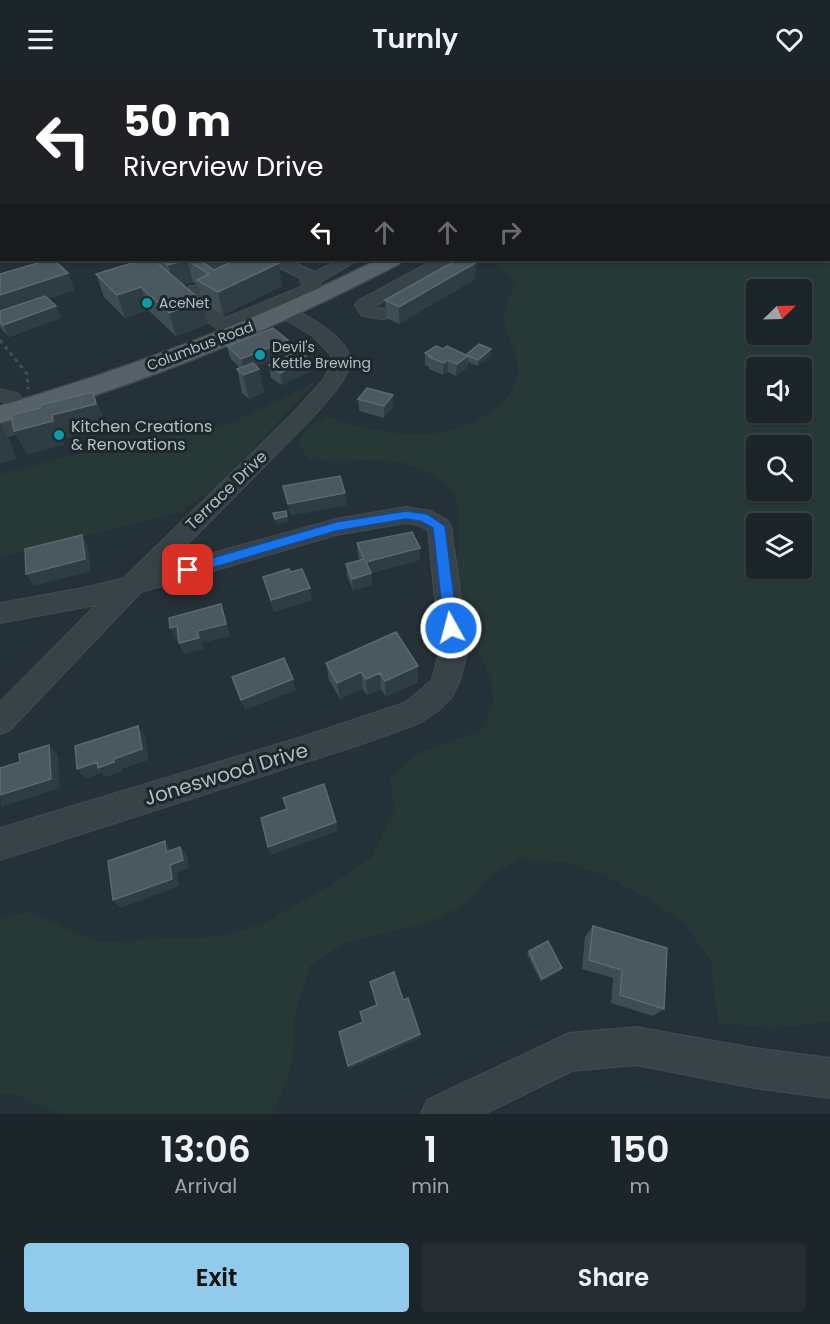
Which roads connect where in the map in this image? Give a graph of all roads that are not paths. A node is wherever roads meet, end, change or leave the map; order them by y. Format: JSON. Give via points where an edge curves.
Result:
{"nodes":[{"id":1,"x":278,"y":261,"type":"edge"},
{"id":2,"x":316,"y":261,"type":"edge"},
{"id":3,"x":348,"y":261,"type":"edge"},
{"id":4,"x":381,"y":261,"type":"edge"},
{"id":5,"x":443,"y":261,"type":"edge"},
{"id":6,"x":333,"y":268,"type":"junction"},
{"id":7,"x":314,"y":288,"type":"junction"},
{"id":8,"x":195,"y":290,"type":"edge"},
{"id":9,"x":285,"y":312,"type":"junction"},
{"id":10,"x":382,"y":314,"type":"dead end"},
{"id":11,"x":228,"y":329,"type":"junction"},
{"id":12,"x":15,"y":409,"type":"edge"},
{"id":13,"x":0,"y":431,"type":"edge"},
{"id":14,"x":131,"y":585,"type":"junction"},
{"id":15,"x":0,"y":613,"type":"edge"},
{"id":16,"x":0,"y":721,"type":"edge"},
{"id":17,"x":0,"y":844,"type":"edge"},
{"id":18,"x":830,"y":1078,"type":"edge"},
{"id":19,"x":441,"y":1114,"type":"edge"}],
"edges":[{"from":1,"to":7,"type":"street","via":[[261,270]]},
{"from":2,"to":6,"type":"street"},
{"from":3,"to":6,"type":"street"},
{"from":4,"to":7,"type":"main road","name":"Columbus Road"},
{"from":5,"to":10,"type":"street","via":[[364,305],[368,312]]},
{"from":6,"to":7,"type":"street"},
{"from":7,"to":9,"type":"main road","name":"Columbus Road"},
{"from":7,"to":11,"type":"street"},
{"from":8,"to":11,"type":"street","via":[[194,304]]},
{"from":9,"to":11,"type":"main road","name":"Columbus Road"},
{"from":9,"to":14,"type":"street","name":"Terrace Drive","via":[[334,346],[341,363],[337,374],[290,429]]},
{"from":11,"to":12,"type":"main road","name":"Columbus Road","via":[[163,361]]},
{"from":12,"to":13,"type":"street"},
{"from":14,"to":15,"type":"street","via":[[105,595]]},
{"from":14,"to":16,"type":"street","name":"Terrace Drive"},
{"from":14,"to":17,"type":"street","name":"Joneswood Drive","via":[[336,527],[406,515],[423,517],[439,526],[453,638],[452,668],[432,701],[410,714],[228,775]]},
{"from":18,"to":19,"type":"street","via":[[636,1046],[569,1052]]}]}
